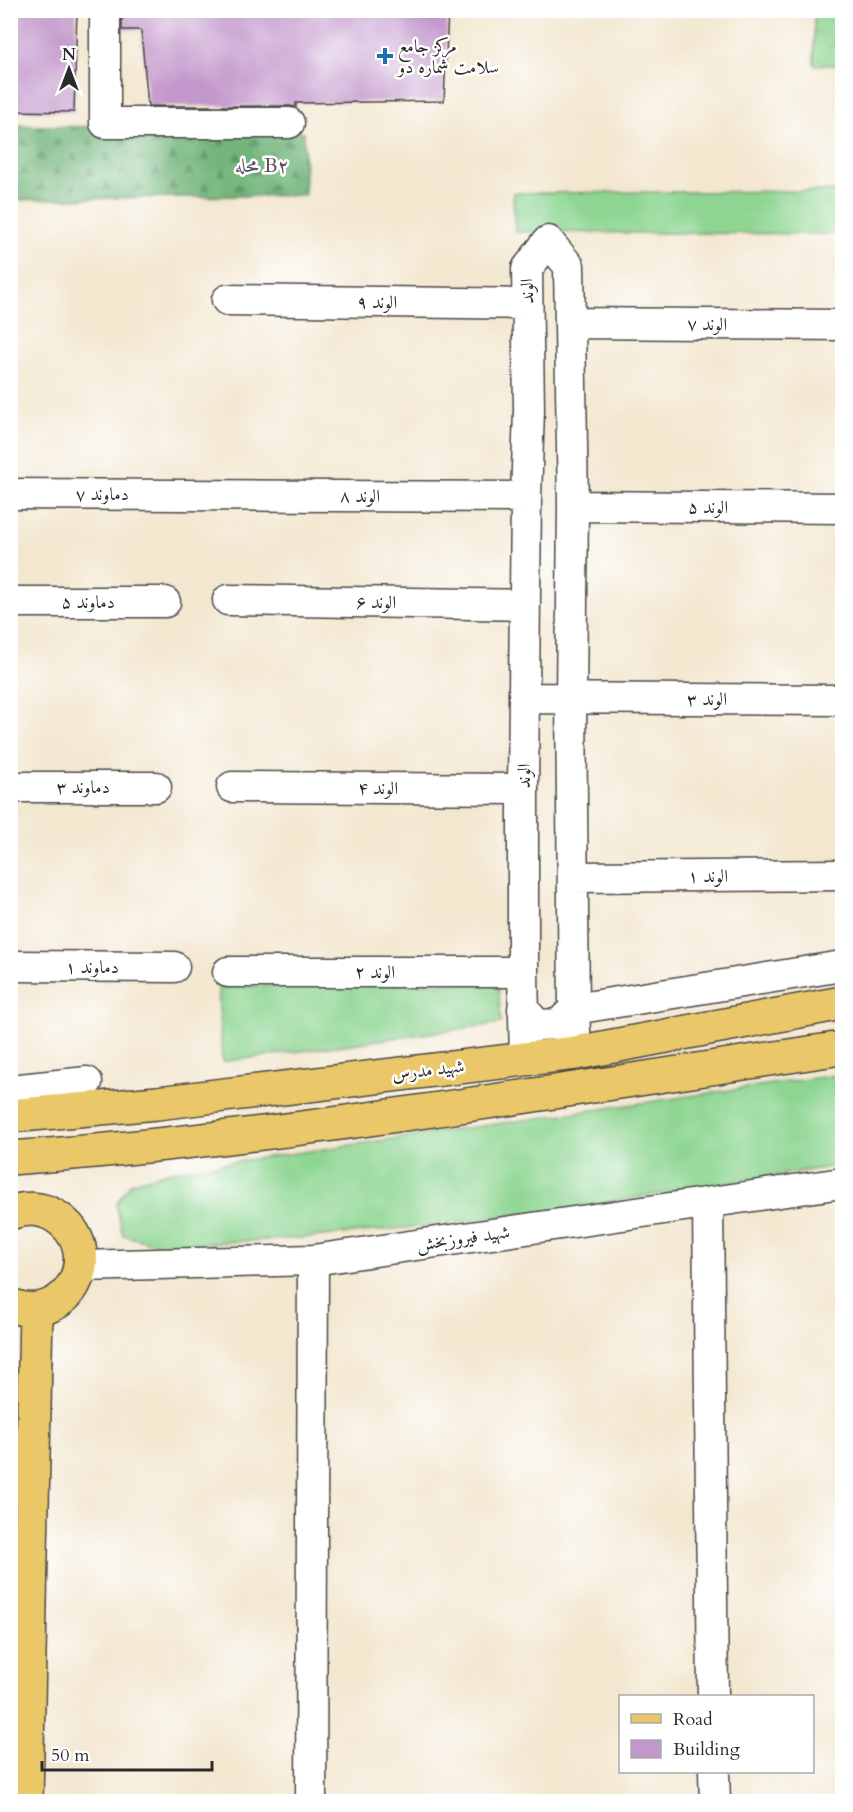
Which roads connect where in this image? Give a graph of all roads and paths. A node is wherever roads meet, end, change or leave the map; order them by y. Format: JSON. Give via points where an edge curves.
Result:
{"nodes":[{"id":1,"x":105,"y":10,"type":"edge"},
{"id":2,"x":289,"y":123,"type":"dead end"},
{"id":3,"x":227,"y":300,"type":"dead end"},
{"id":4,"x":527,"y":304,"type":"junction"},
{"id":5,"x":571,"y":323,"type":"junction"},
{"id":6,"x":843,"y":325,"type":"edge"},
{"id":7,"x":529,"y":410,"type":"junction"},
{"id":8,"x":572,"y":411,"type":"junction"},
{"id":9,"x":10,"y":494,"type":"edge"},
{"id":10,"x":193,"y":495,"type":"joint"},
{"id":11,"x":526,"y":497,"type":"junction"},
{"id":12,"x":573,"y":506,"type":"junction"},
{"id":13,"x":843,"y":508,"type":"edge"},
{"id":14,"x":525,"y":535,"type":"junction"},
{"id":15,"x":572,"y":536,"type":"junction"},
{"id":16,"x":228,"y":600,"type":"dead end"},
{"id":17,"x":10,"y":602,"type":"edge"},
{"id":18,"x":165,"y":602,"type":"dead end"},
{"id":19,"x":525,"y":605,"type":"junction"},
{"id":20,"x":525,"y":698,"type":"junction"},
{"id":21,"x":571,"y":698,"type":"junction"},
{"id":22,"x":843,"y":700,"type":"edge"},
{"id":23,"x":10,"y":787,"type":"edge"},
{"id":24,"x":156,"y":787,"type":"dead end"},
{"id":25,"x":232,"y":787,"type":"dead end"},
{"id":26,"x":523,"y":789,"type":"junction"},
{"id":27,"x":523,"y":854,"type":"junction"},
{"id":28,"x":574,"y":866,"type":"junction"},
{"id":29,"x":843,"y":875,"type":"edge"},
{"id":30,"x":10,"y":966,"type":"edge"},
{"id":31,"x":843,"y":966,"type":"edge"},
{"id":32,"x":174,"y":967,"type":"dead end"},
{"id":33,"x":228,"y":972,"type":"dead end"},
{"id":34,"x":523,"y":972,"type":"junction"},
{"id":35,"x":843,"y":1003,"type":"edge"},
{"id":36,"x":574,"y":1009,"type":"junction"},
{"id":37,"x":523,"y":1010,"type":"junction"},
{"id":38,"x":843,"y":1048,"type":"edge"},
{"id":39,"x":576,"y":1053,"type":"junction"},
{"id":40,"x":525,"y":1059,"type":"junction"},
{"id":41,"x":87,"y":1082,"type":"dead end"},
{"id":42,"x":10,"y":1090,"type":"edge"},
{"id":43,"x":10,"y":1116,"type":"edge"},
{"id":44,"x":11,"y":1158,"type":"edge"},
{"id":45,"x":843,"y":1183,"type":"edge"},
{"id":46,"x":708,"y":1203,"type":"junction"},
{"id":47,"x":14,"y":1212,"type":"edge"},
{"id":48,"x":313,"y":1260,"type":"junction"},
{"id":49,"x":81,"y":1266,"type":"junction"},
{"id":50,"x":23,"y":1308,"type":"edge"},
{"id":51,"x":713,"y":1695,"type":"edge"},
{"id":52,"x":714,"y":1773,"type":"edge"},
{"id":53,"x":26,"y":1802,"type":"edge"},
{"id":54,"x":311,"y":1802,"type":"edge"},
{"id":55,"x":714,"y":1802,"type":"edge"}],
"edges":[{"from":1,"to":2,"type":"street","via":[[105,123]]},
{"from":3,"to":4,"type":"street","name":"الوند ۹"},
{"from":4,"to":5,"type":"street","name":"الوند","via":[[527,269],[548,241],[569,266]]},
{"from":4,"to":7,"type":"street","name":"الوند"},
{"from":5,"to":6,"type":"street","name":"الوند ۷"},
{"from":5,"to":8,"type":"street","name":"الوند"},
{"from":7,"to":8,"type":"street"},
{"from":7,"to":11,"type":"street","name":"الوند"},
{"from":8,"to":12,"type":"street","name":"الوند"},
{"from":9,"to":10,"type":"street","name":"دماوند ۷"},
{"from":10,"to":11,"type":"street","name":"الوند ۸"},
{"from":11,"to":14,"type":"street","name":"الوند"},
{"from":12,"to":13,"type":"street","name":"الوند ۵"},
{"from":12,"to":15,"type":"street","name":"الوند"},
{"from":14,"to":15,"type":"street"},
{"from":14,"to":19,"type":"street","name":"الوند"},
{"from":15,"to":21,"type":"street","name":"الوند"},
{"from":16,"to":19,"type":"street","name":"الوند ۶"},
{"from":17,"to":18,"type":"street","name":"دماوند ۵"},
{"from":19,"to":20,"type":"street","name":"الوند"},
{"from":20,"to":21,"type":"street","name":"الوند ۳"},
{"from":20,"to":26,"type":"street","name":"الوند"},
{"from":21,"to":22,"type":"street","name":"الوند ۳"},
{"from":21,"to":28,"type":"street","name":"الوند"},
{"from":23,"to":24,"type":"street","name":"دماوند ۳"},
{"from":25,"to":26,"type":"street","name":"الوند ۴"},
{"from":26,"to":27,"type":"street","name":"الوند"},
{"from":27,"to":28,"type":"street","name":"الوند ۱"},
{"from":27,"to":34,"type":"street","name":"الوند"},
{"from":28,"to":29,"type":"street","name":"الوند ۱"},
{"from":28,"to":36,"type":"street","name":"الوند"},
{"from":30,"to":32,"type":"street","name":"دماوند ۱"},
{"from":31,"to":36,"type":"street"},
{"from":33,"to":34,"type":"street","name":"الوند ۲"},
{"from":34,"to":37,"type":"street","name":"الوند"},
{"from":35,"to":39,"type":"main road","name":"شهید مدرس"},
{"from":36,"to":37,"type":"street","via":[[559,1024],[538,1025]]},
{"from":36,"to":39,"type":"street","name":"الوند"},
{"from":37,"to":40,"type":"street","name":"الوند"},
{"from":38,"to":44,"type":"main road","via":[[366,1119]]},
{"from":39,"to":40,"type":"main road","name":"شهید مدرس"},
{"from":40,"to":43,"type":"main road","name":"شهید مدرس"},
{"from":41,"to":42,"type":"street"},
{"from":44,"to":47,"type":"main road"},
{"from":45,"to":46,"type":"street","name":"شهید فیروزبخش"},
{"from":46,"to":48,"type":"street","name":"شهید فیروزبخش"},
{"from":46,"to":51,"type":"street"},
{"from":47,"to":49,"type":"main road","via":[[33,1209],[64,1221],[80,1249]]},
{"from":48,"to":49,"type":"street","name":"شهید فیروزبخش"},
{"from":48,"to":54,"type":"street"},
{"from":49,"to":50,"type":"main road","via":[[67,1296],[52,1305]]},
{"from":50,"to":53,"type":"main road"},
{"from":52,"to":55,"type":"street"}]}
